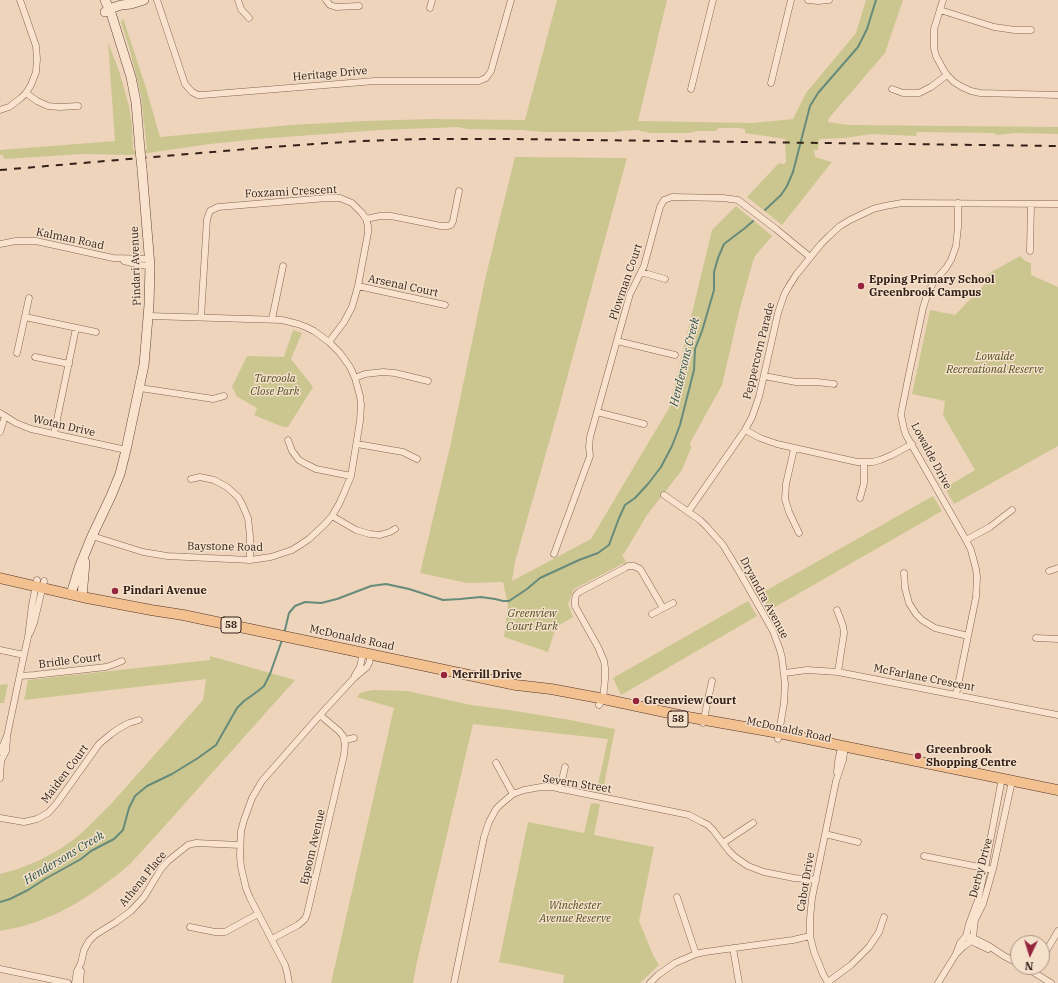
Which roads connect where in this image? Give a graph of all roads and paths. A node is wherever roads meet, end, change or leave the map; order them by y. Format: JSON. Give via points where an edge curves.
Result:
{"nodes":[{"id":1,"x":20,"y":0,"type":"edge"},
{"id":2,"x":100,"y":0,"type":"edge"},
{"id":3,"x":144,"y":0,"type":"edge"},
{"id":4,"x":157,"y":0,"type":"edge"},
{"id":5,"x":238,"y":0,"type":"edge"},
{"id":6,"x":326,"y":0,"type":"edge"},
{"id":7,"x":432,"y":0,"type":"edge"},
{"id":8,"x":511,"y":0,"type":"edge"},
{"id":9,"x":713,"y":0,"type":"edge"},
{"id":10,"x":791,"y":0,"type":"edge"},
{"id":11,"x":808,"y":0,"type":"edge"},
{"id":12,"x":829,"y":0,"type":"edge"},
{"id":13,"x":943,"y":0,"type":"edge"},
{"id":14,"x":359,"y":6,"type":"dead end"},
{"id":15,"x":430,"y":8,"type":"dead end"},
{"id":16,"x":107,"y":9,"type":"edge"},
{"id":17,"x":940,"y":10,"type":"junction"},
{"id":18,"x":249,"y":18,"type":"dead end"},
{"id":19,"x":1031,"y":30,"type":"dead end"},
{"id":20,"x":947,"y":75,"type":"junction"},
{"id":21,"x":771,"y":83,"type":"dead end"},
{"id":22,"x":691,"y":89,"type":"dead end"},
{"id":23,"x":892,"y":89,"type":"dead end"},
{"id":24,"x":26,"y":93,"type":"junction"},
{"id":25,"x":1058,"y":95,"type":"edge"},
{"id":26,"x":78,"y":106,"type":"dead end"},
{"id":27,"x":0,"y":110,"type":"edge"},
{"id":28,"x":459,"y":190,"type":"dead end"},
{"id":29,"x":958,"y":203,"type":"junction"},
{"id":30,"x":1031,"y":204,"type":"junction"},
{"id":31,"x":1058,"y":204,"type":"edge"},
{"id":32,"x":366,"y":219,"type":"junction"},
{"id":33,"x":0,"y":244,"type":"edge"},
{"id":34,"x":1030,"y":251,"type":"dead end"},
{"id":35,"x":810,"y":257,"type":"junction"},
{"id":36,"x":149,"y":263,"type":"junction"},
{"id":37,"x":283,"y":266,"type":"dead end"},
{"id":38,"x":641,"y":272,"type":"junction"},
{"id":39,"x":664,"y":279,"type":"dead end"},
{"id":40,"x":358,"y":286,"type":"junction"},
{"id":41,"x":28,"y":298,"type":"dead end"},
{"id":42,"x":445,"y":305,"type":"dead end"},
{"id":43,"x":149,"y":316,"type":"junction"},
{"id":44,"x":25,"y":317,"type":"junction"},
{"id":45,"x":201,"y":317,"type":"junction"},
{"id":46,"x":272,"y":319,"type":"junction"},
{"id":47,"x":76,"y":328,"type":"junction"},
{"id":48,"x":96,"y":332,"type":"dead end"},
{"id":49,"x":617,"y":341,"type":"junction"},
{"id":50,"x":329,"y":342,"type":"junction"},
{"id":51,"x":17,"y":353,"type":"dead end"},
{"id":52,"x":675,"y":355,"type":"dead end"},
{"id":53,"x":35,"y":357,"type":"dead end"},
{"id":54,"x":69,"y":364,"type":"junction"},
{"id":55,"x":764,"y":376,"type":"junction"},
{"id":56,"x":355,"y":378,"type":"junction"},
{"id":57,"x":428,"y":381,"type":"dead end"},
{"id":58,"x":834,"y":384,"type":"dead end"},
{"id":59,"x":140,"y":388,"type":"junction"},
{"id":60,"x":224,"y":396,"type":"dead end"},
{"id":61,"x":597,"y":412,"type":"junction"},
{"id":62,"x":3,"y":414,"type":"edge"},
{"id":63,"x":644,"y":424,"type":"dead end"},
{"id":64,"x":745,"y":430,"type":"junction"},
{"id":65,"x":0,"y":432,"type":"edge"},
{"id":66,"x":54,"y":434,"type":"junction"},
{"id":67,"x":288,"y":440,"type":"dead end"},
{"id":68,"x":356,"y":444,"type":"junction"},
{"id":69,"x":912,"y":444,"type":"junction"},
{"id":70,"x":794,"y":449,"type":"junction"},
{"id":71,"x":126,"y":450,"type":"junction"},
{"id":72,"x":417,"y":459,"type":"dead end"},
{"id":73,"x":864,"y":463,"type":"junction"},
{"id":74,"x":350,"y":476,"type":"junction"},
{"id":75,"x":191,"y":479,"type":"dead end"},
{"id":76,"x":664,"y":495,"type":"dead end"},
{"id":77,"x":860,"y":498,"type":"dead end"},
{"id":78,"x":1012,"y":510,"type":"dead end"},
{"id":79,"x":688,"y":512,"type":"junction"},
{"id":80,"x":332,"y":516,"type":"junction"},
{"id":81,"x":396,"y":529,"type":"dead end"},
{"id":82,"x":799,"y":532,"type":"dead end"},
{"id":83,"x":92,"y":536,"type":"junction"},
{"id":84,"x":966,"y":540,"type":"junction"},
{"id":85,"x":554,"y":554,"type":"dead end"},
{"id":86,"x":250,"y":560,"type":"junction"},
{"id":87,"x":1058,"y":568,"type":"edge"},
{"id":88,"x":1049,"y":570,"type":"dead end"},
{"id":89,"x":0,"y":572,"type":"edge"},
{"id":90,"x":904,"y":573,"type":"dead end"},
{"id":91,"x":0,"y":578,"type":"edge"},
{"id":92,"x":40,"y":584,"type":"junction"},
{"id":93,"x":77,"y":592,"type":"junction"},
{"id":94,"x":673,"y":603,"type":"dead end"},
{"id":95,"x":663,"y":608,"type":"junction"},
{"id":96,"x":837,"y":610,"type":"dead end"},
{"id":97,"x":652,"y":614,"type":"dead end"},
{"id":98,"x":968,"y":636,"type":"junction"},
{"id":99,"x":1036,"y":638,"type":"dead end"},
{"id":100,"x":1058,"y":639,"type":"edge"},
{"id":101,"x":0,"y":650,"type":"edge"},
{"id":102,"x":367,"y":654,"type":"junction"},
{"id":103,"x":24,"y":655,"type":"junction"},
{"id":104,"x":122,"y":661,"type":"dead end"},
{"id":105,"x":838,"y":672,"type":"junction"},
{"id":106,"x":785,"y":673,"type":"junction"},
{"id":107,"x":20,"y":676,"type":"junction"},
{"id":108,"x":712,"y":681,"type":"dead end"},
{"id":109,"x":956,"y":695,"type":"junction"},
{"id":110,"x":600,"y":701,"type":"junction"},
{"id":111,"x":320,"y":715,"type":"junction"},
{"id":112,"x":1058,"y":715,"type":"edge"},
{"id":113,"x":139,"y":720,"type":"dead end"},
{"id":114,"x":703,"y":722,"type":"junction"},
{"id":115,"x":7,"y":736,"type":"junction"},
{"id":116,"x":778,"y":736,"type":"junction"},
{"id":117,"x":354,"y":738,"type":"dead end"},
{"id":118,"x":345,"y":740,"type":"junction"},
{"id":119,"x":843,"y":751,"type":"junction"},
{"id":120,"x":0,"y":752,"type":"edge"},
{"id":121,"x":0,"y":761,"type":"edge"},
{"id":122,"x":496,"y":763,"type":"dead end"},
{"id":123,"x":565,"y":767,"type":"dead end"},
{"id":124,"x":0,"y":778,"type":"edge"},
{"id":125,"x":1001,"y":781,"type":"junction"},
{"id":126,"x":1012,"y":784,"type":"junction"},
{"id":127,"x":560,"y":789,"type":"junction"},
{"id":128,"x":1058,"y":790,"type":"edge"},
{"id":129,"x":513,"y":794,"type":"junction"},
{"id":130,"x":1058,"y":795,"type":"edge"},
{"id":131,"x":0,"y":818,"type":"edge"},
{"id":132,"x":753,"y":823,"type":"dead end"},
{"id":133,"x":825,"y":834,"type":"junction"},
{"id":134,"x":858,"y":842,"type":"dead end"},
{"id":135,"x":723,"y":843,"type":"junction"},
{"id":136,"x":240,"y":845,"type":"junction"},
{"id":137,"x":924,"y":856,"type":"dead end"},
{"id":138,"x":986,"y":868,"type":"junction"},
{"id":139,"x":993,"y":869,"type":"junction"},
{"id":140,"x":816,"y":882,"type":"junction"},
{"id":141,"x":677,"y":897,"type":"dead end"},
{"id":142,"x":258,"y":914,"type":"junction"},
{"id":143,"x":884,"y":917,"type":"dead end"},
{"id":144,"x":190,"y":927,"type":"dead end"},
{"id":145,"x":1058,"y":931,"type":"edge"},
{"id":146,"x":966,"y":936,"type":"junction"},
{"id":147,"x":811,"y":938,"type":"junction"},
{"id":148,"x":272,"y":939,"type":"junction"},
{"id":149,"x":972,"y":939,"type":"junction"},
{"id":150,"x":1050,"y":945,"type":"edge"},
{"id":151,"x":733,"y":948,"type":"junction"},
{"id":152,"x":696,"y":954,"type":"junction"},
{"id":153,"x":956,"y":954,"type":"junction"},
{"id":154,"x":1010,"y":959,"type":"edge"},
{"id":155,"x":81,"y":963,"type":"junction"},
{"id":156,"x":0,"y":969,"type":"edge"},
{"id":157,"x":1040,"y":975,"type":"edge"},
{"id":158,"x":68,"y":983,"type":"edge"},
{"id":159,"x":75,"y":983,"type":"edge"},
{"id":160,"x":80,"y":983,"type":"edge"},
{"id":161,"x":289,"y":983,"type":"edge"},
{"id":162,"x":454,"y":983,"type":"edge"},
{"id":163,"x":650,"y":983,"type":"edge"},
{"id":164,"x":740,"y":983,"type":"edge"},
{"id":165,"x":828,"y":983,"type":"edge"},
{"id":166,"x":938,"y":983,"type":"edge"},
{"id":167,"x":1051,"y":983,"type":"edge"}],
"edges":[{"from":1,"to":24,"type":"street","via":[[38,59],[34,79]]},
{"from":2,"to":16,"type":"street","name":"Pindari Avenue"},
{"from":3,"to":16,"type":"street"},
{"from":4,"to":8,"type":"street","name":"Heritage Drive","via":[[186,84],[192,92],[202,95],[375,81],[479,81],[491,72]]},
{"from":5,"to":18,"type":"street"},
{"from":6,"to":14,"type":"street","via":[[336,7]]},
{"from":7,"to":15,"type":"street"},
{"from":9,"to":22,"type":"street"},
{"from":10,"to":21,"type":"street"},
{"from":11,"to":12,"type":"street"},
{"from":13,"to":17,"type":"street"},
{"from":16,"to":36,"type":"street","name":"Pindari Avenue","bridge":true,"via":[[137,115]]},
{"from":17,"to":19,"type":"street","via":[[994,27]]},
{"from":17,"to":20,"type":"street","via":[[934,28],[934,48],[939,64]]},
{"from":20,"to":23,"type":"street","via":[[919,93],[903,94]]},
{"from":20,"to":25,"type":"street","via":[[962,87],[980,93]]},
{"from":24,"to":26,"type":"street","via":[[48,106]]},
{"from":24,"to":27,"type":"street","via":[[9,107]]},
{"from":28,"to":32,"type":"street","via":[[453,221],[448,226],[391,216]]},
{"from":29,"to":30,"type":"street","name":"Peppercorn Parade"},
{"from":29,"to":35,"type":"street","name":"Peppercorn Parade","via":[[902,203],[873,209],[840,226]]},
{"from":29,"to":69,"type":"street","name":"Lowalde Drive","via":[[956,246],[951,260],[927,295],[902,409],[904,429]]},
{"from":30,"to":31,"type":"street","name":"Peppercorn Parade"},
{"from":30,"to":34,"type":"street"},
{"from":32,"to":40,"type":"street","via":[[368,240]]},
{"from":32,"to":45,"type":"street","name":"Foxzami Crescent","via":[[358,207],[346,200],[335,198],[212,209],[207,219]]},
{"from":33,"to":36,"type":"street","name":"Kalman Road","via":[[16,240],[36,241],[131,263]]},
{"from":35,"to":38,"type":"street","name":"Plowman Court","via":[[738,200],[672,197],[666,198],[661,204]]},
{"from":35,"to":55,"type":"street","name":"Peppercorn Parade","via":[[784,295]]},
{"from":36,"to":43,"type":"street","name":"Pindari Avenue"},
{"from":37,"to":46,"type":"street"},
{"from":38,"to":39,"type":"street"},
{"from":38,"to":49,"type":"street","name":"Plowman Court","via":[[630,294]]},
{"from":40,"to":42,"type":"street","name":"Arsenal Court"},
{"from":40,"to":50,"type":"street","via":[[349,314]]},
{"from":41,"to":44,"type":"street"},
{"from":43,"to":45,"type":"street","name":"Baystone Road"},
{"from":43,"to":59,"type":"street","name":"Pindari Avenue"},
{"from":44,"to":47,"type":"street"},
{"from":44,"to":51,"type":"street"},
{"from":45,"to":46,"type":"street","name":"Baystone Road"},
{"from":46,"to":50,"type":"street","name":"Baystone Road","via":[[298,324]]},
{"from":47,"to":48,"type":"street"},
{"from":47,"to":54,"type":"street"},
{"from":49,"to":52,"type":"street"},
{"from":49,"to":61,"type":"street","name":"Plowman Court"},
{"from":50,"to":56,"type":"street","name":"Baystone Road","via":[[345,359]]},
{"from":53,"to":54,"type":"street"},
{"from":54,"to":66,"type":"street"},
{"from":55,"to":58,"type":"street","via":[[796,382]]},
{"from":55,"to":64,"type":"street","name":"Peppercorn Parade","via":[[756,408]]},
{"from":56,"to":57,"type":"street","via":[[383,372]]},
{"from":56,"to":68,"type":"street","name":"Baystone Road","via":[[361,405]]},
{"from":59,"to":60,"type":"street","via":[[207,398]]},
{"from":59,"to":71,"type":"street","name":"Pindari Avenue"},
{"from":61,"to":63,"type":"street"},
{"from":61,"to":85,"type":"street","name":"Plowman Court","via":[[589,442],[590,456]]},
{"from":62,"to":65,"type":"street"},
{"from":62,"to":66,"type":"street","name":"Wotan Drive","via":[[31,429]]},
{"from":64,"to":70,"type":"street","via":[[769,442]]},
{"from":64,"to":79,"type":"street","name":"Peppercorn Parade"},
{"from":66,"to":71,"type":"street","name":"Wotan Drive"},
{"from":67,"to":74,"type":"street","via":[[292,451],[304,463],[321,470]]},
{"from":68,"to":72,"type":"street","via":[[403,452]]},
{"from":68,"to":74,"type":"street","name":"Baystone Road"},
{"from":69,"to":73,"type":"street","via":[[887,458]]},
{"from":69,"to":84,"type":"street","name":"Lowalde Drive"},
{"from":70,"to":73,"type":"street"},
{"from":70,"to":82,"type":"street","via":[[785,499],[788,512]]},
{"from":71,"to":83,"type":"street","name":"Pindari Avenue","via":[[116,485]]},
{"from":73,"to":77,"type":"street","via":[[864,483]]},
{"from":74,"to":80,"type":"street","name":"Baystone Road"},
{"from":75,"to":86,"type":"street","via":[[200,477],[214,480],[238,497],[248,518]]},
{"from":76,"to":79,"type":"street","name":"Dryandra Avenue"},
{"from":78,"to":84,"type":"street","via":[[990,527]]},
{"from":79,"to":106,"type":"street","name":"Dryandra Avenue","via":[[715,535],[737,567],[773,631]]},
{"from":80,"to":81,"type":"street","via":[[356,530],[370,534],[380,535]]},
{"from":80,"to":86,"type":"street","name":"Baystone Road","via":[[309,539],[292,550]]},
{"from":83,"to":86,"type":"street","name":"Baystone Road","via":[[159,555]]},
{"from":83,"to":93,"type":"street","name":"Pindari Avenue"},
{"from":84,"to":98,"type":"street","name":"Lowalde Drive","via":[[977,577],[976,597]]},
{"from":87,"to":88,"type":"street"},
{"from":89,"to":92,"type":"main road","name":"McDonalds Road","number":"58"},
{"from":90,"to":98,"type":"street","via":[[909,603],[922,620],[935,628]]},
{"from":91,"to":92,"type":"main road","name":"McDonalds Road","number":"58"},
{"from":92,"to":93,"type":"main road","name":"McDonalds Road","number":"58"},
{"from":92,"to":103,"type":"street","via":[[34,623]]},
{"from":93,"to":102,"type":"main road","name":"McDonalds Road","number":"58","via":[[151,610]]},
{"from":94,"to":95,"type":"street"},
{"from":95,"to":97,"type":"street"},
{"from":95,"to":110,"type":"street","via":[[642,572],[634,566],[625,568],[576,595],[575,606],[604,661],[605,679]]},
{"from":96,"to":105,"type":"street","via":[[844,633]]},
{"from":98,"to":109,"type":"street","name":"Lowalde Drive"},
{"from":99,"to":100,"type":"street"},
{"from":101,"to":103,"type":"street"},
{"from":102,"to":110,"type":"main road","name":"McDonalds Road","number":"58","via":[[551,689]]},
{"from":102,"to":111,"type":"street","via":[[369,663],[366,667]]},
{"from":103,"to":107,"type":"street"},
{"from":104,"to":107,"type":"street","name":"Bridle Court","via":[[106,667]]},
{"from":105,"to":106,"type":"street","name":"McFarlane Crescent","via":[[808,670]]},
{"from":105,"to":109,"type":"street","name":"McFarlane Crescent"},
{"from":106,"to":116,"type":"street","name":"Dryandra Avenue","via":[[784,703]]},
{"from":107,"to":115,"type":"street"},
{"from":108,"to":114,"type":"street"},
{"from":109,"to":112,"type":"street","name":"McFarlane Crescent"},
{"from":110,"to":114,"type":"main road","name":"McDonalds Road","number":"58"},
{"from":111,"to":118,"type":"street","via":[[339,731]]},
{"from":111,"to":136,"type":"street","via":[[256,790],[244,820]]},
{"from":113,"to":131,"type":"street","name":"Maiden Court","via":[[124,725],[99,744],[48,813],[24,822]]},
{"from":114,"to":116,"type":"main road","name":"McDonalds Road","number":"58"},
{"from":115,"to":120,"type":"street"},
{"from":115,"to":121,"type":"street","via":[[6,751]]},
{"from":116,"to":119,"type":"main road","name":"McDonalds Road","number":"58"},
{"from":117,"to":118,"type":"street"},
{"from":118,"to":148,"type":"street","name":"Epsom Avenue","via":[[308,914],[298,925]]},
{"from":119,"to":125,"type":"main road","name":"McDonalds Road","number":"58"},
{"from":119,"to":133,"type":"street","name":"Cabot Drive"},
{"from":121,"to":124,"type":"street"},
{"from":122,"to":129,"type":"street"},
{"from":123,"to":127,"type":"street"},
{"from":125,"to":126,"type":"main road","name":"McDonalds Road","number":"58"},
{"from":125,"to":138,"type":"street","name":"Derby Drive"},
{"from":126,"to":128,"type":"main road","name":"McDonalds Road","number":"58"},
{"from":126,"to":130,"type":"main road","name":"McDonalds Road","number":"58"},
{"from":126,"to":139,"type":"street","name":"Derby Drive"},
{"from":127,"to":129,"type":"street","name":"Severn Street","via":[[535,787]]},
{"from":127,"to":135,"type":"street","name":"Severn Street","via":[[689,815],[708,825]]},
{"from":129,"to":162,"type":"street","name":"Severn Street","via":[[496,809],[486,829]]},
{"from":132,"to":135,"type":"street"},
{"from":133,"to":134,"type":"street"},
{"from":133,"to":140,"type":"street","name":"Cabot Drive"},
{"from":135,"to":140,"type":"street","name":"Severn Street","via":[[735,857],[748,866],[764,872]]},
{"from":136,"to":142,"type":"street","via":[[245,884]]},
{"from":136,"to":155,"type":"street","name":"Athena Place","via":[[188,845],[164,865],[148,891],[131,911],[92,937],[84,950]]},
{"from":137,"to":138,"type":"street"},
{"from":138,"to":139,"type":"street"},
{"from":138,"to":146,"type":"street","name":"Derby Drive"},
{"from":139,"to":149,"type":"street","name":"Derby Drive","via":[[983,904],[975,920]]},
{"from":140,"to":147,"type":"street","name":"Cabot Drive","via":[[811,910]]},
{"from":141,"to":152,"type":"street"},
{"from":142,"to":144,"type":"street","via":[[225,932]]},
{"from":142,"to":148,"type":"street"},
{"from":143,"to":165,"type":"street","via":[[879,932],[869,947]]},
{"from":145,"to":150,"type":"street"},
{"from":146,"to":149,"type":"street"},
{"from":146,"to":153,"type":"street","name":"Derby Drive"},
{"from":147,"to":151,"type":"street"},
{"from":147,"to":165,"type":"street","name":"Cabot Drive","via":[[817,961]]},
{"from":148,"to":161,"type":"street","via":[[285,965]]},
{"from":149,"to":153,"type":"street","name":"Derby Drive"},
{"from":149,"to":154,"type":"street"},
{"from":151,"to":152,"type":"street"},
{"from":151,"to":164,"type":"street"},
{"from":152,"to":163,"type":"street","via":[[675,963]]},
{"from":153,"to":166,"type":"street","name":"Derby Drive"},
{"from":155,"to":159,"type":"street","name":"Athena Place"},
{"from":155,"to":160,"type":"street","name":"Athena Place"},
{"from":156,"to":158,"type":"street"},
{"from":157,"to":167,"type":"street"}]}
